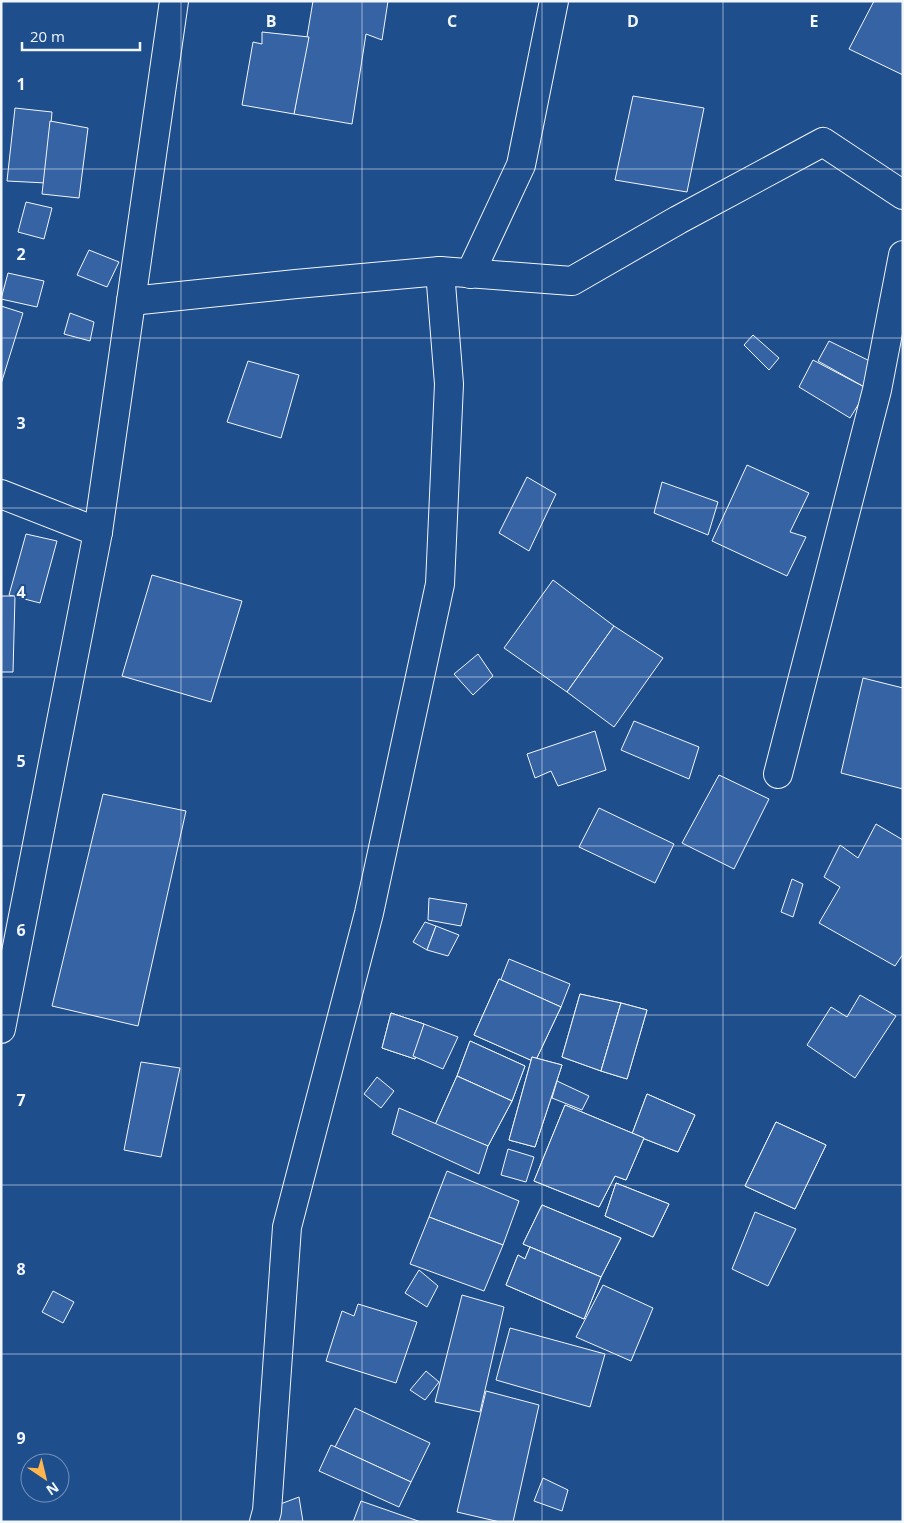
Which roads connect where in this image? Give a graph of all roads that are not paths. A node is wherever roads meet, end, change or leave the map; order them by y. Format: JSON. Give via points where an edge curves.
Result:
{"nodes":[{"id":1,"x":174,"y":1,"type":"edge"},
{"id":2,"x":554,"y":1,"type":"edge"},
{"id":3,"x":903,"y":196,"type":"edge"},
{"id":4,"x":903,"y":255,"type":"edge"},
{"id":5,"x":440,"y":272,"type":"junction"},
{"id":6,"x":470,"y":274,"type":"junction"},
{"id":7,"x":131,"y":301,"type":"junction"},
{"id":8,"x":1,"y":494,"type":"edge"},
{"id":9,"x":98,"y":532,"type":"junction"},
{"id":10,"x":778,"y":774,"type":"dead end"},
{"id":11,"x":1,"y":1029,"type":"edge"},
{"id":12,"x":264,"y":1522,"type":"edge"}],
"edges":[{"from":1,"to":7,"type":"street"},
{"from":2,"to":6,"type":"street","via":[[521,165]]},
{"from":3,"to":6,"type":"street","via":[[823,142],[572,281]]},
{"from":4,"to":10,"type":"street","via":[[877,390]]},
{"from":5,"to":6,"type":"street"},
{"from":5,"to":7,"type":"street"},
{"from":5,"to":12,"type":"street","via":[[449,384],[440,584],[369,914],[287,1227]]},
{"from":7,"to":9,"type":"street"},
{"from":8,"to":9,"type":"street"},
{"from":9,"to":11,"type":"street"}]}
